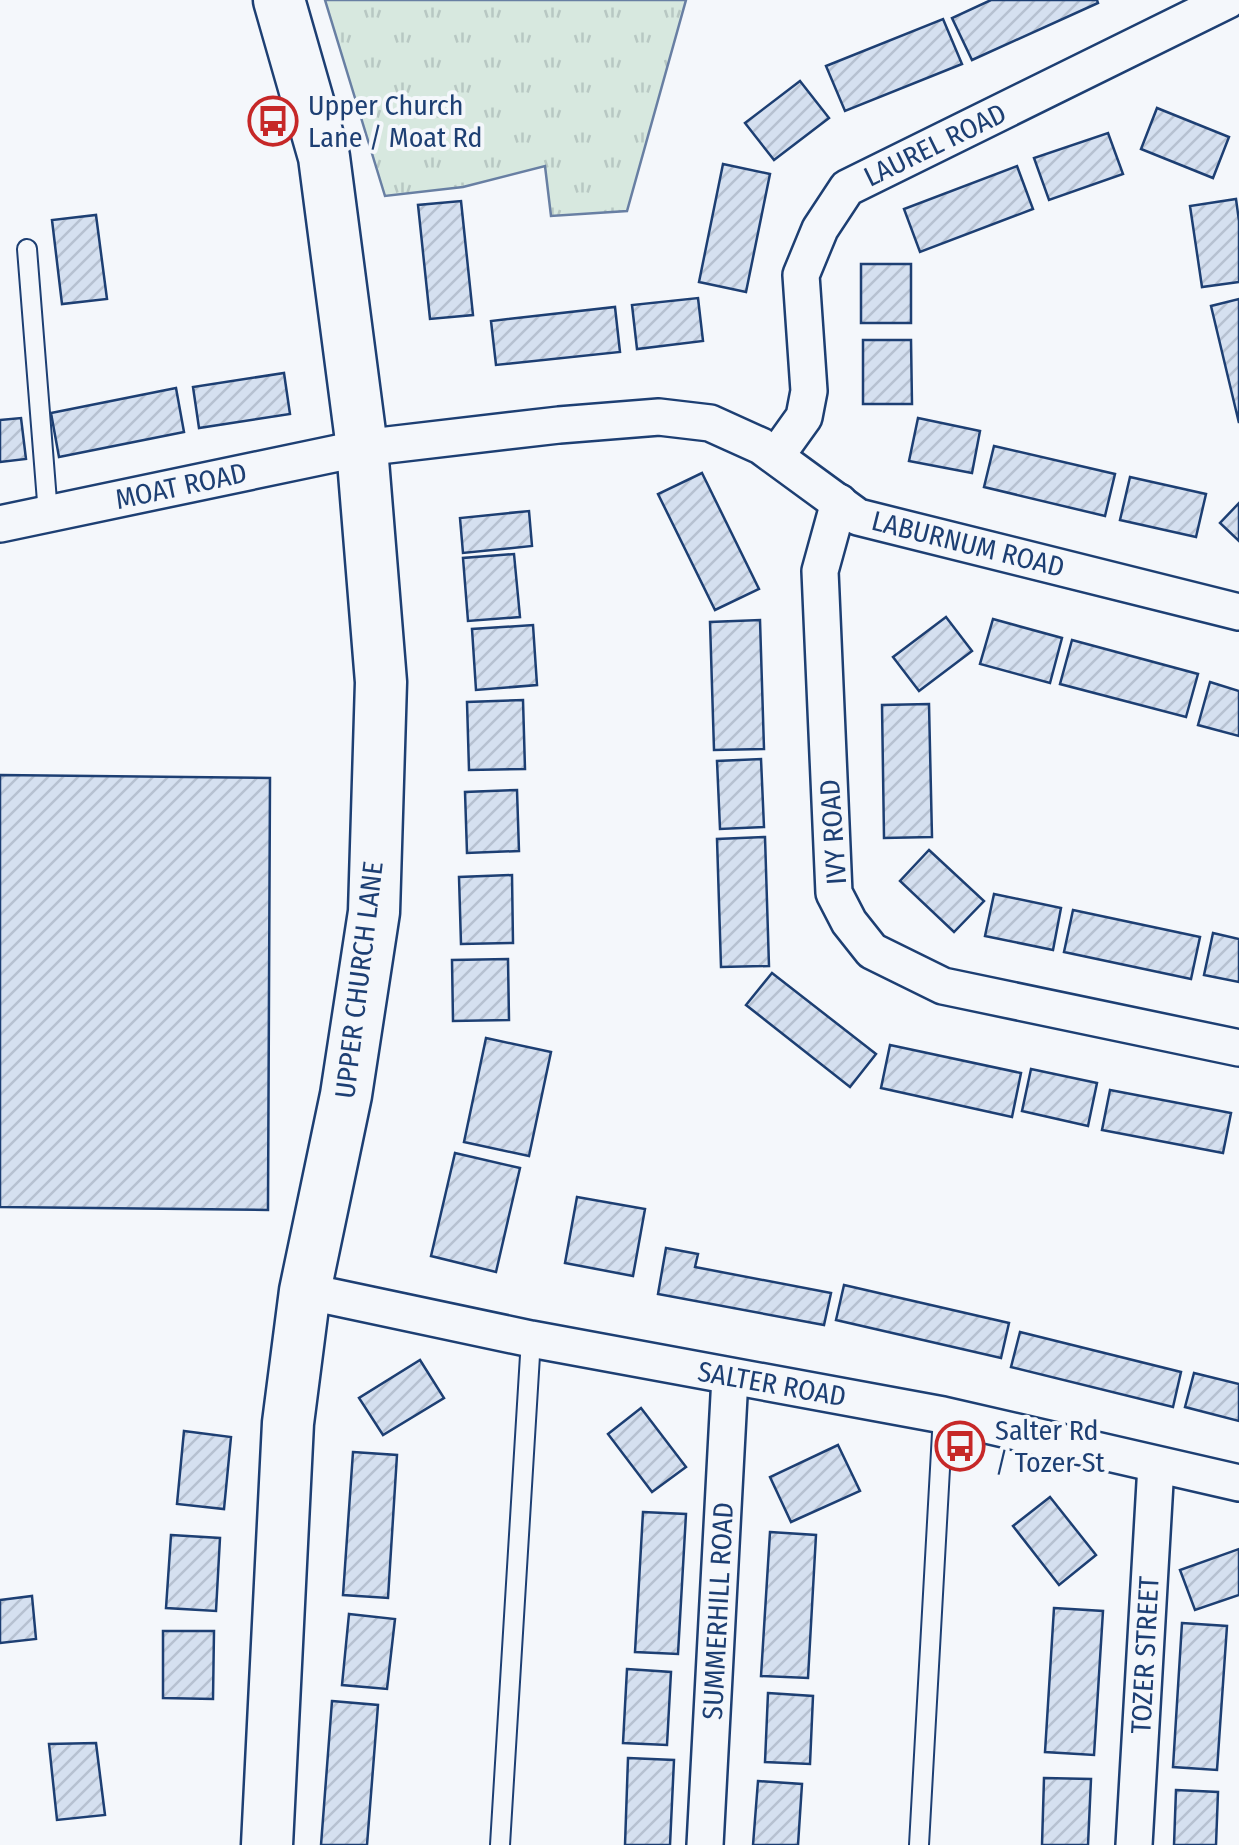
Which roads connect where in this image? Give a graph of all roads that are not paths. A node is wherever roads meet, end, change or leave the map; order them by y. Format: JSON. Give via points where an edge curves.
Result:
{"nodes":[{"id":1,"x":279,"y":0,"type":"edge"},
{"id":2,"x":1228,"y":0,"type":"edge"},
{"id":3,"x":27,"y":249,"type":"dead end"},
{"id":4,"x":362,"y":448,"type":"junction"},
{"id":5,"x":776,"y":456,"type":"junction"},
{"id":6,"x":839,"y":502,"type":"junction"},
{"id":7,"x":48,"y":514,"type":"junction"},
{"id":8,"x":0,"y":524,"type":"edge"},
{"id":9,"x":1239,"y":612,"type":"edge"},
{"id":10,"x":1239,"y":1048,"type":"edge"},
{"id":11,"x":305,"y":1290,"type":"junction"},
{"id":12,"x":531,"y":1338,"type":"junction"},
{"id":13,"x":730,"y":1377,"type":"junction"},
{"id":14,"x":943,"y":1415,"type":"junction"},
{"id":15,"x":1156,"y":1465,"type":"junction"},
{"id":16,"x":1239,"y":1483,"type":"edge"},
{"id":17,"x":267,"y":1845,"type":"edge"},
{"id":18,"x":500,"y":1845,"type":"edge"},
{"id":19,"x":706,"y":1845,"type":"edge"},
{"id":20,"x":919,"y":1845,"type":"edge"},
{"id":21,"x":1134,"y":1845,"type":"edge"}],
"edges":[{"from":1,"to":4,"type":"main road","name":"UPPER CHURCH LANE","via":[[324,158]]},
{"from":2,"to":5,"type":"street","name":"LAUREL ROAD","via":[[848,188],[820,228],[802,275],[809,391],[804,416]]},
{"from":3,"to":7,"type":"lane"},
{"from":4,"to":5,"type":"street","name":"LABURNUM ROAD","via":[[660,417],[710,423]]},
{"from":4,"to":7,"type":"street","name":"MOAT ROAD"},
{"from":4,"to":11,"type":"main road","name":"UPPER CHURCH LANE","via":[[382,682],[374,912],[346,1095]]},
{"from":5,"to":6,"type":"street","name":"LABURNUM ROAD"},
{"from":6,"to":9,"type":"street","name":"LABURNUM ROAD","via":[[858,517]]},
{"from":6,"to":10,"type":"street","name":"IVY ROAD","via":[[820,571],[834,893],[849,922],[872,951],[942,986]]},
{"from":7,"to":8,"type":"street","name":"MOAT ROAD"},
{"from":11,"to":12,"type":"street","name":"SALTER ROAD"},
{"from":11,"to":17,"type":"main road","name":"UPPER CHURCH LANE","via":[[288,1423]]},
{"from":12,"to":13,"type":"street","name":"SALTER ROAD"},
{"from":12,"to":18,"type":"lane"},
{"from":13,"to":14,"type":"street","name":"SALTER ROAD"},
{"from":13,"to":19,"type":"street","name":"SUMMERHILL ROAD"},
{"from":14,"to":15,"type":"street","name":"SALTER ROAD"},
{"from":14,"to":20,"type":"lane"},
{"from":15,"to":16,"type":"street","name":"SALTER ROAD"},
{"from":15,"to":21,"type":"street","name":"TOZER STREET"}]}
